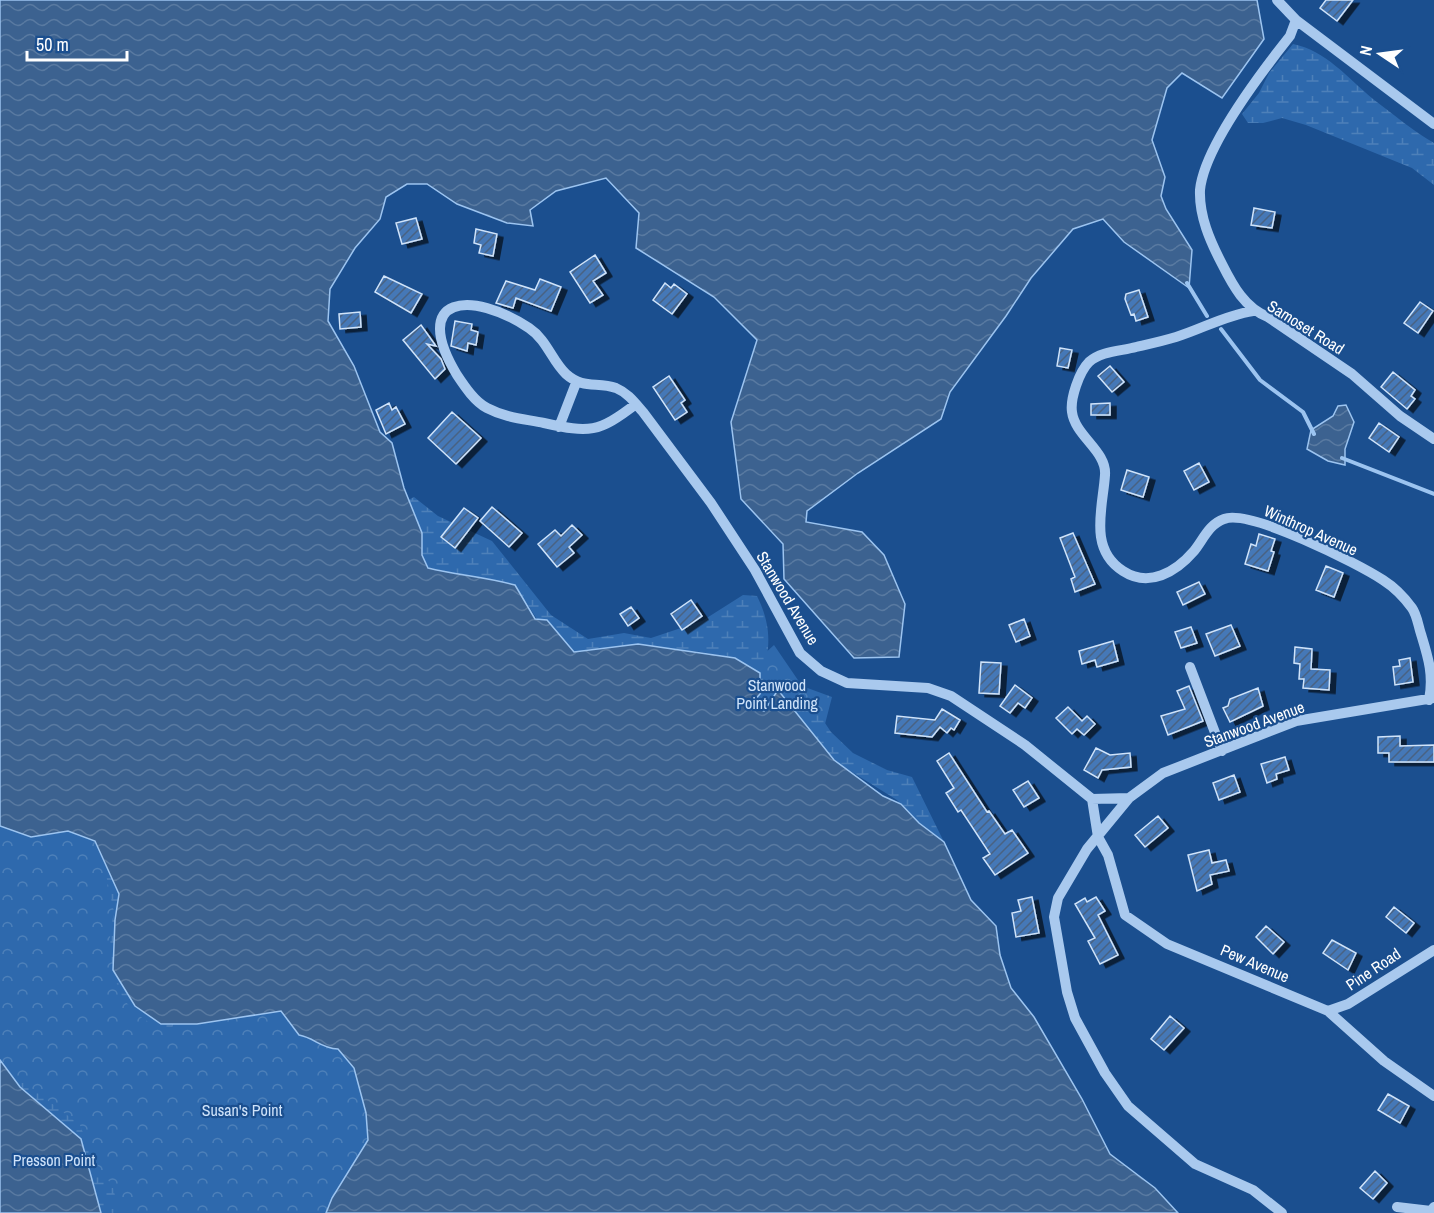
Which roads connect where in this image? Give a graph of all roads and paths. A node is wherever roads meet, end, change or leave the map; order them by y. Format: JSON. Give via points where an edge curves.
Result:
{"nodes":[{"id":1,"x":1277,"y":0,"type":"edge"},
{"id":2,"x":1296,"y":20,"type":"junction"},
{"id":3,"x":1434,"y":123,"type":"edge"},
{"id":4,"x":1253,"y":311,"type":"junction"},
{"id":5,"x":576,"y":382,"type":"junction"},
{"id":6,"x":636,"y":404,"type":"junction"},
{"id":7,"x":560,"y":427,"type":"junction"},
{"id":8,"x":1434,"y":440,"type":"edge"},
{"id":9,"x":1191,"y":667,"type":"dead end"},
{"id":10,"x":1432,"y":699,"type":"edge"},
{"id":11,"x":1222,"y":751,"type":"junction"},
{"id":12,"x":1130,"y":798,"type":"junction"},
{"id":13,"x":1092,"y":799,"type":"junction"},
{"id":14,"x":1098,"y":837,"type":"junction"},
{"id":15,"x":1434,"y":950,"type":"edge"},
{"id":16,"x":1328,"y":1011,"type":"junction"},
{"id":17,"x":1434,"y":1096,"type":"edge"},
{"id":18,"x":1397,"y":1207,"type":"dead end"},
{"id":19,"x":1434,"y":1207,"type":"edge"},
{"id":20,"x":1282,"y":1213,"type":"edge"}],
"edges":[{"from":1,"to":2,"type":"street"},
{"from":2,"to":3,"type":"street"},
{"from":2,"to":4,"type":"street","name":"Samoset Road","via":[[1290,36],[1214,148],[1200,187],[1200,203],[1212,243],[1236,290]]},
{"from":4,"to":8,"type":"street","name":"Samoset Road","via":[[1269,316],[1352,374]]},
{"from":4,"to":10,"type":"street","name":"Winthrop Avenue","via":[[1178,337],[1101,355],[1082,372],[1071,403],[1072,414],[1075,425],[1106,471],[1099,530],[1102,545],[1122,571],[1154,579],[1180,565],[1213,525],[1223,519],[1235,516],[1254,520],[1305,540],[1381,579],[1414,610],[1428,649]]},
{"from":5,"to":6,"type":"street","name":"Stanwood Avenue","via":[[614,387]]},
{"from":5,"to":7,"type":"street"},
{"from":5,"to":7,"type":"street","via":[[562,371],[550,348],[530,329],[503,314],[474,303],[460,303],[446,312],[441,326],[442,350],[466,389],[485,407],[510,417]]},
{"from":6,"to":7,"type":"street","via":[[610,424],[583,431]]},
{"from":6,"to":13,"type":"street","name":"Stanwood Avenue","via":[[711,503],[755,570],[800,653],[820,671],[847,683],[928,688],[951,696],[1025,745]]},
{"from":9,"to":11,"type":"street"},
{"from":10,"to":11,"type":"street","name":"Stanwood Avenue","via":[[1296,721]]},
{"from":11,"to":12,"type":"street","name":"Stanwood Avenue","via":[[1164,773]]},
{"from":12,"to":13,"type":"street"},
{"from":12,"to":14,"type":"street","name":"Stanwood Avenue"},
{"from":13,"to":14,"type":"street"},
{"from":14,"to":16,"type":"street","name":"Pew Avenue","via":[[1108,855],[1125,915],[1167,944]]},
{"from":14,"to":20,"type":"street","name":"Stanwood Avenue","via":[[1066,880],[1054,917],[1075,1018],[1128,1106],[1195,1164],[1253,1190]]},
{"from":15,"to":16,"type":"street","name":"Pine Road","via":[[1348,1004]]},
{"from":16,"to":17,"type":"street","name":"Pew Avenue","via":[[1391,1066]]},
{"from":18,"to":19,"type":"street"}]}
